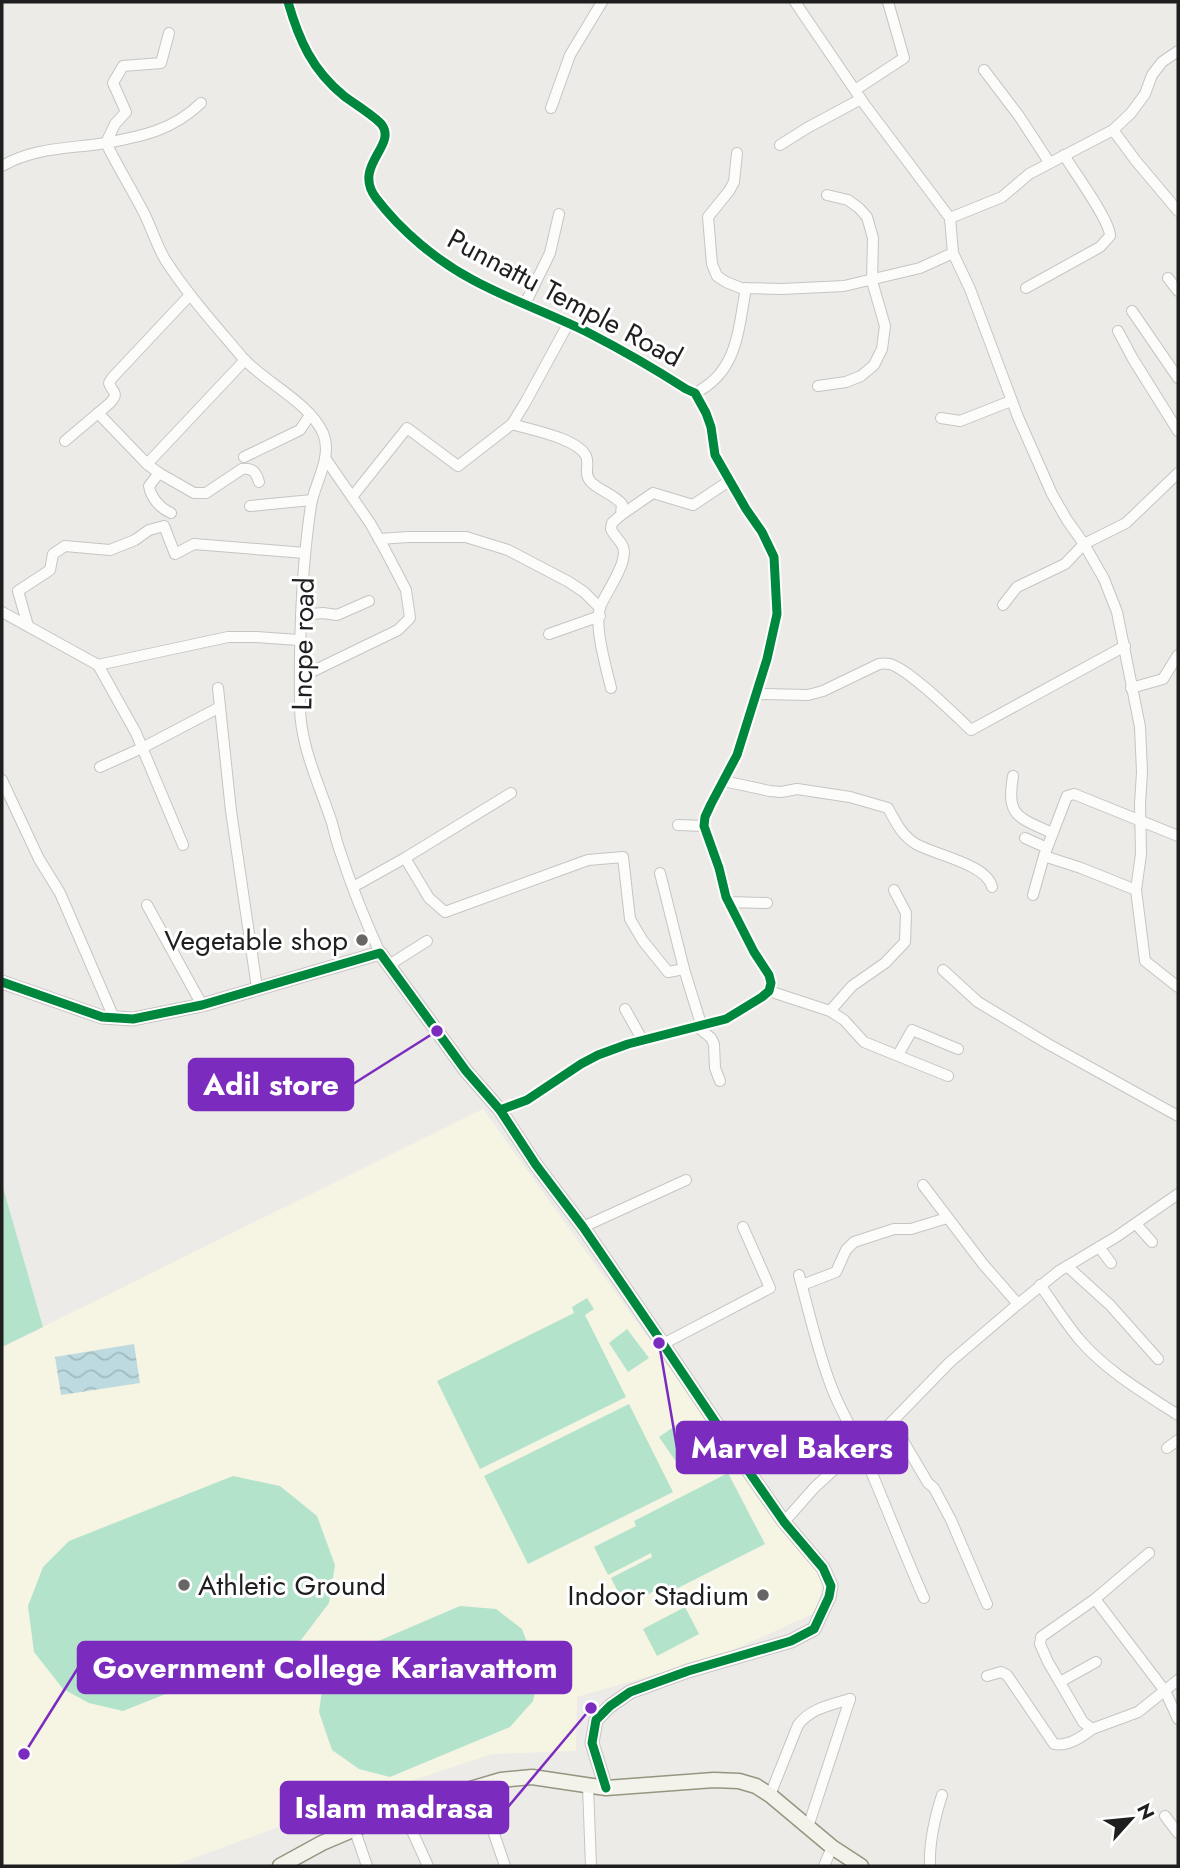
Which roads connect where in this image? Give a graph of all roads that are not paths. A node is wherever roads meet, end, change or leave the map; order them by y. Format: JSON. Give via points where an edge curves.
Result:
{"nodes":[{"id":1,"x":288,"y":2,"type":"edge"},
{"id":2,"x":602,"y":2,"type":"edge"},
{"id":3,"x":795,"y":2,"type":"edge"},
{"id":4,"x":888,"y":2,"type":"edge"},
{"id":5,"x":169,"y":33,"type":"dead end"},
{"id":6,"x":1178,"y":51,"type":"edge"},
{"id":7,"x":984,"y":70,"type":"dead end"},
{"id":8,"x":858,"y":94,"type":"junction"},
{"id":9,"x":201,"y":103,"type":"dead end"},
{"id":10,"x":551,"y":108,"type":"dead end"},
{"id":11,"x":1114,"y":130,"type":"junction"},
{"id":12,"x":106,"y":144,"type":"junction"},
{"id":13,"x":780,"y":145,"type":"dead end"},
{"id":14,"x":737,"y":153,"type":"dead end"},
{"id":15,"x":1064,"y":155,"type":"junction"},
{"id":16,"x":1049,"y":162,"type":"junction"},
{"id":17,"x":2,"y":166,"type":"edge"},
{"id":18,"x":827,"y":195,"type":"dead end"},
{"id":19,"x":1178,"y":211,"type":"edge"},
{"id":20,"x":559,"y":214,"type":"dead end"},
{"id":21,"x":950,"y":218,"type":"junction"},
{"id":22,"x":953,"y":253,"type":"junction"},
{"id":23,"x":1168,"y":278,"type":"dead end"},
{"id":24,"x":872,"y":281,"type":"junction"},
{"id":25,"x":746,"y":288,"type":"junction"},
{"id":26,"x":1026,"y":288,"type":"dead end"},
{"id":27,"x":1178,"y":291,"type":"edge"},
{"id":28,"x":190,"y":295,"type":"junction"},
{"id":29,"x":525,"y":304,"type":"junction"},
{"id":30,"x":1132,"y":311,"type":"dead end"},
{"id":31,"x":568,"y":324,"type":"junction"},
{"id":32,"x":1118,"y":331,"type":"dead end"},
{"id":33,"x":245,"y":360,"type":"junction"},
{"id":34,"x":1178,"y":378,"type":"edge"},
{"id":35,"x":818,"y":386,"type":"dead end"},
{"id":36,"x":695,"y":393,"type":"junction"},
{"id":37,"x":1011,"y":401,"type":"junction"},
{"id":38,"x":98,"y":413,"type":"junction"},
{"id":39,"x":310,"y":415,"type":"junction"},
{"id":40,"x":941,"y":418,"type":"dead end"},
{"id":41,"x":512,"y":424,"type":"junction"},
{"id":42,"x":1178,"y":431,"type":"edge"},
{"id":43,"x":65,"y":441,"type":"dead end"},
{"id":44,"x":244,"y":457,"type":"dead end"},
{"id":45,"x":324,"y":458,"type":"junction"},
{"id":46,"x":147,"y":464,"type":"junction"},
{"id":47,"x":1178,"y":473,"type":"edge"},
{"id":48,"x":159,"y":474,"type":"junction"},
{"id":49,"x":729,"y":481,"type":"junction"},
{"id":50,"x":259,"y":482,"type":"dead end"},
{"id":51,"x":352,"y":497,"type":"junction"},
{"id":52,"x":312,"y":500,"type":"junction"},
{"id":53,"x":250,"y":506,"type":"dead end"},
{"id":54,"x":171,"y":513,"type":"dead end"},
{"id":55,"x":621,"y":515,"type":"junction"},
{"id":56,"x":379,"y":539,"type":"junction"},
{"id":57,"x":1084,"y":544,"type":"junction"},
{"id":58,"x":305,"y":553,"type":"junction"},
{"id":59,"x":369,"y":601,"type":"dead end"},
{"id":60,"x":1003,"y":605,"type":"dead end"},
{"id":61,"x":2,"y":612,"type":"edge"},
{"id":62,"x":600,"y":612,"type":"junction"},
{"id":63,"x":301,"y":615,"type":"junction"},
{"id":64,"x":28,"y":626,"type":"junction"},
{"id":65,"x":549,"y":634,"type":"dead end"},
{"id":66,"x":299,"y":639,"type":"junction"},
{"id":67,"x":1125,"y":646,"type":"junction"},
{"id":68,"x":1178,"y":655,"type":"edge"},
{"id":69,"x":99,"y":665,"type":"junction"},
{"id":70,"x":301,"y":677,"type":"junction"},
{"id":71,"x":218,"y":688,"type":"dead end"},
{"id":72,"x":611,"y":688,"type":"dead end"},
{"id":73,"x":1132,"y":688,"type":"junction"},
{"id":74,"x":756,"y":694,"type":"junction"},
{"id":75,"x":220,"y":707,"type":"junction"},
{"id":76,"x":142,"y":748,"type":"junction"},
{"id":77,"x":100,"y":767,"type":"dead end"},
{"id":78,"x":1013,"y":776,"type":"dead end"},
{"id":79,"x":2,"y":780,"type":"edge"},
{"id":80,"x":723,"y":781,"type":"junction"},
{"id":81,"x":511,"y":793,"type":"dead end"},
{"id":82,"x":1141,"y":823,"type":"junction"},
{"id":83,"x":678,"y":825,"type":"dead end"},
{"id":84,"x":704,"y":826,"type":"junction"},
{"id":85,"x":1052,"y":833,"type":"junction"},
{"id":86,"x":1178,"y":836,"type":"edge"},
{"id":87,"x":1025,"y":838,"type":"dead end"},
{"id":88,"x":183,"y":845,"type":"dead end"},
{"id":89,"x":1045,"y":852,"type":"junction"},
{"id":90,"x":405,"y":858,"type":"junction"},
{"id":91,"x":660,"y":873,"type":"dead end"},
{"id":92,"x":353,"y":887,"type":"junction"},
{"id":93,"x":992,"y":887,"type":"dead end"},
{"id":94,"x":894,"y":890,"type":"dead end"},
{"id":95,"x":1136,"y":890,"type":"junction"},
{"id":96,"x":1033,"y":895,"type":"dead end"},
{"id":97,"x":728,"y":902,"type":"junction"},
{"id":98,"x":767,"y":903,"type":"dead end"},
{"id":99,"x":147,"y":905,"type":"dead end"},
{"id":100,"x":427,"y":941,"type":"dead end"},
{"id":101,"x":380,"y":953,"type":"junction"},
{"id":102,"x":389,"y":965,"type":"junction"},
{"id":103,"x":684,"y":969,"type":"junction"},
{"id":104,"x":943,"y":970,"type":"dead end"},
{"id":105,"x":2,"y":982,"type":"edge"},
{"id":106,"x":1178,"y":987,"type":"edge"},
{"id":107,"x":257,"y":989,"type":"junction"},
{"id":108,"x":769,"y":991,"type":"junction"},
{"id":109,"x":202,"y":1005,"type":"junction"},
{"id":110,"x":625,"y":1009,"type":"dead end"},
{"id":111,"x":830,"y":1011,"type":"junction"},
{"id":112,"x":114,"y":1018,"type":"junction"},
{"id":113,"x":700,"y":1026,"type":"junction"},
{"id":114,"x":643,"y":1041,"type":"junction"},
{"id":115,"x":958,"y":1049,"type":"dead end"},
{"id":116,"x":898,"y":1055,"type":"junction"},
{"id":117,"x":948,"y":1076,"type":"dead end"},
{"id":118,"x":720,"y":1081,"type":"dead end"},
{"id":119,"x":500,"y":1110,"type":"junction"},
{"id":120,"x":1178,"y":1116,"type":"edge"},
{"id":121,"x":686,"y":1180,"type":"dead end"},
{"id":122,"x":923,"y":1185,"type":"dead end"},
{"id":123,"x":1178,"y":1194,"type":"edge"},
{"id":124,"x":947,"y":1218,"type":"junction"},
{"id":125,"x":1136,"y":1224,"type":"junction"},
{"id":126,"x":583,"y":1227,"type":"junction"},
{"id":127,"x":743,"y":1227,"type":"dead end"},
{"id":128,"x":1152,"y":1242,"type":"dead end"},
{"id":129,"x":1099,"y":1247,"type":"junction"},
{"id":130,"x":1111,"y":1264,"type":"dead end"},
{"id":131,"x":1067,"y":1266,"type":"junction"},
{"id":132,"x":1040,"y":1285,"type":"junction"},
{"id":133,"x":1018,"y":1304,"type":"junction"},
{"id":134,"x":663,"y":1344,"type":"junction"},
{"id":135,"x":1158,"y":1359,"type":"dead end"},
{"id":136,"x":1178,"y":1415,"type":"edge"},
{"id":137,"x":892,"y":1422,"type":"junction"},
{"id":138,"x":1178,"y":1440,"type":"edge"},
{"id":139,"x":861,"y":1448,"type":"junction"},
{"id":140,"x":1167,"y":1448,"type":"dead end"},
{"id":141,"x":784,"y":1522,"type":"junction"},
{"id":142,"x":1149,"y":1553,"type":"dead end"},
{"id":143,"x":925,"y":1598,"type":"dead end"},
{"id":144,"x":1096,"y":1599,"type":"junction"},
{"id":145,"x":987,"y":1604,"type":"dead end"},
{"id":146,"x":1096,"y":1662,"type":"dead end"},
{"id":147,"x":986,"y":1676,"type":"dead end"},
{"id":148,"x":1178,"y":1680,"type":"edge"},
{"id":149,"x":1060,"y":1682,"type":"junction"},
{"id":150,"x":1164,"y":1691,"type":"junction"},
{"id":151,"x":1178,"y":1719,"type":"edge"},
{"id":152,"x":1092,"y":1729,"type":"junction"},
{"id":153,"x":588,"y":1786,"type":"junction"},
{"id":154,"x":478,"y":1787,"type":"junction"},
{"id":155,"x":606,"y":1788,"type":"junction"},
{"id":156,"x":770,"y":1795,"type":"junction"},
{"id":157,"x":942,"y":1795,"type":"dead end"},
{"id":158,"x":402,"y":1809,"type":"junction"},
{"id":159,"x":1165,"y":1816,"type":"dead end"},
{"id":160,"x":354,"y":1828,"type":"junction"},
{"id":161,"x":808,"y":1828,"type":"junction"},
{"id":162,"x":1178,"y":1833,"type":"edge"},
{"id":163,"x":832,"y":1847,"type":"junction"},
{"id":164,"x":280,"y":1866,"type":"edge"},
{"id":165,"x":367,"y":1866,"type":"edge"},
{"id":166,"x":428,"y":1866,"type":"edge"},
{"id":167,"x":505,"y":1866,"type":"edge"},
{"id":168,"x":591,"y":1866,"type":"edge"},
{"id":169,"x":824,"y":1866,"type":"edge"},
{"id":170,"x":861,"y":1866,"type":"edge"},
{"id":171,"x":930,"y":1866,"type":"edge"}],
"edges":[{"from":1,"to":29,"type":"street","name":"Punnattu Temple Road","via":[[302,45],[330,83],[383,125],[382,146],[367,177],[375,197],[424,248],[472,279]]},
{"from":2,"to":10,"type":"street","via":[[570,55]]},
{"from":3,"to":8,"type":"street"},
{"from":4,"to":8,"type":"street","via":[[904,58]]},
{"from":5,"to":12,"type":"street","via":[[161,63],[122,66],[113,83],[126,112]]},
{"from":6,"to":11,"type":"street","via":[[1162,62],[1132,113]]},
{"from":7,"to":16,"type":"street"},
{"from":8,"to":13,"type":"street"},
{"from":8,"to":21,"type":"street"},
{"from":9,"to":12,"type":"street","via":[[160,130]]},
{"from":11,"to":15,"type":"street"},
{"from":11,"to":19,"type":"street"},
{"from":12,"to":17,"type":"street","via":[[36,152]]},
{"from":12,"to":28,"type":"street","name":"Lncpe road","via":[[164,259]]},
{"from":14,"to":25,"type":"street","via":[[734,182],[712,210],[708,224],[717,276]]},
{"from":15,"to":16,"type":"street"},
{"from":15,"to":26,"type":"street","via":[[1110,236],[1100,247]]},
{"from":16,"to":21,"type":"street","via":[[1002,197]]},
{"from":18,"to":24,"type":"street","via":[[848,200],[867,217],[873,238]]},
{"from":20,"to":29,"type":"street","via":[[550,253]]},
{"from":21,"to":22,"type":"street"},
{"from":22,"to":24,"type":"street"},
{"from":22,"to":37,"type":"street"},
{"from":23,"to":27,"type":"street"},
{"from":24,"to":25,"type":"street"},
{"from":24,"to":35,"type":"street","via":[[884,326],[882,349],[874,365],[846,382]]},
{"from":25,"to":36,"type":"street","via":[[731,358],[723,372]]},
{"from":28,"to":33,"type":"street","name":"Lncpe road"},
{"from":28,"to":38,"type":"street","via":[[109,383],[115,398]]},
{"from":29,"to":31,"type":"street","name":"Punnattu Temple Road"},
{"from":30,"to":34,"type":"street"},
{"from":31,"to":36,"type":"street","name":"Punnattu Temple Road"},
{"from":31,"to":41,"type":"street"},
{"from":32,"to":42,"type":"street"},
{"from":33,"to":39,"type":"street","name":"Lncpe road"},
{"from":33,"to":46,"type":"street"},
{"from":36,"to":49,"type":"street","name":"Punnattu Temple Road","via":[[711,427],[715,455]]},
{"from":37,"to":40,"type":"street","via":[[960,421]]},
{"from":37,"to":57,"type":"street","via":[[1052,494]]},
{"from":38,"to":43,"type":"street"},
{"from":38,"to":46,"type":"street"},
{"from":39,"to":44,"type":"street","via":[[300,430]]},
{"from":39,"to":45,"type":"street","name":"Lncpe road","via":[[323,434]]},
{"from":41,"to":51,"type":"street","via":[[458,466],[407,428]]},
{"from":41,"to":55,"type":"street","via":[[572,443],[583,451],[588,460],[587,476],[616,497],[622,504]]},
{"from":45,"to":51,"type":"street"},
{"from":45,"to":52,"type":"street","name":"Lncpe road"},
{"from":46,"to":48,"type":"street"},
{"from":47,"to":57,"type":"street","via":[[1126,523]]},
{"from":48,"to":50,"type":"street","via":[[200,494],[242,469],[257,474]]},
{"from":48,"to":54,"type":"street","via":[[150,490],[162,509]]},
{"from":49,"to":55,"type":"street","via":[[693,505],[653,493]]},
{"from":49,"to":74,"type":"street","name":"Punnattu Temple Road","via":[[774,557],[777,614]]},
{"from":51,"to":56,"type":"street"},
{"from":52,"to":53,"type":"street"},
{"from":52,"to":58,"type":"street","name":"Lncpe road"},
{"from":55,"to":62,"type":"street","via":[[611,530],[624,553]]},
{"from":56,"to":62,"type":"street","via":[[466,537],[508,550],[584,592]]},
{"from":56,"to":70,"type":"street","via":[[406,590],[410,618],[398,630]]},
{"from":57,"to":60,"type":"street","via":[[1065,564],[1017,587]]},
{"from":57,"to":67,"type":"street","via":[[1104,579]]},
{"from":58,"to":63,"type":"street","name":"Lncpe road"},
{"from":58,"to":64,"type":"street","via":[[194,544],[176,554],[164,526],[110,550],[65,546],[53,554],[50,570],[18,590]]},
{"from":59,"to":63,"type":"street","via":[[337,615]]},
{"from":61,"to":64,"type":"street"},
{"from":62,"to":65,"type":"street"},
{"from":62,"to":72,"type":"street"},
{"from":63,"to":66,"type":"street","name":"Lncpe road"},
{"from":64,"to":69,"type":"street"},
{"from":66,"to":69,"type":"street","via":[[228,637]]},
{"from":66,"to":70,"type":"street","name":"Lncpe road"},
{"from":67,"to":73,"type":"street"},
{"from":67,"to":74,"type":"street","via":[[971,730],[919,684],[887,663],[807,695]]},
{"from":68,"to":73,"type":"street","via":[[1163,679]]},
{"from":69,"to":76,"type":"street"},
{"from":70,"to":92,"type":"street","name":"Lncpe road","via":[[304,736]]},
{"from":71,"to":75,"type":"street"},
{"from":73,"to":82,"type":"street","via":[[1140,727]]},
{"from":74,"to":80,"type":"street","name":"Punnattu Temple Road","via":[[737,755]]},
{"from":75,"to":76,"type":"street"},
{"from":75,"to":107,"type":"street"},
{"from":76,"to":77,"type":"street"},
{"from":76,"to":88,"type":"street"},
{"from":78,"to":85,"type":"street","via":[[1012,807]]},
{"from":79,"to":112,"type":"street","via":[[60,893]]},
{"from":80,"to":84,"type":"street","name":"Punnattu Temple Road"},
{"from":80,"to":93,"type":"street","via":[[769,791],[797,789],[850,797],[888,808],[914,843],[976,869]]},
{"from":81,"to":90,"type":"street"},
{"from":82,"to":85,"type":"street","via":[[1074,794],[1068,796]]},
{"from":82,"to":86,"type":"street"},
{"from":82,"to":95,"type":"street"},
{"from":83,"to":84,"type":"street"},
{"from":84,"to":97,"type":"street"},
{"from":85,"to":89,"type":"street"},
{"from":87,"to":89,"type":"street"},
{"from":89,"to":95,"type":"street"},
{"from":89,"to":96,"type":"street"},
{"from":90,"to":92,"type":"street"},
{"from":90,"to":103,"type":"street","via":[[429,898],[445,912],[588,860],[622,857],[630,919],[636,930],[668,972]]},
{"from":91,"to":103,"type":"street"},
{"from":92,"to":101,"type":"street","name":"Lncpe road"},
{"from":94,"to":111,"type":"street","via":[[906,913],[905,942],[852,986]]},
{"from":95,"to":106,"type":"street","via":[[1144,961]]},
{"from":97,"to":98,"type":"street"},
{"from":97,"to":108,"type":"street","via":[[769,975]]},
{"from":99,"to":109,"type":"street"},
{"from":100,"to":102,"type":"street"},
{"from":101,"to":102,"type":"street"},
{"from":101,"to":107,"type":"street"},
{"from":102,"to":119,"type":"street"},
{"from":103,"to":113,"type":"street"},
{"from":104,"to":120,"type":"street","via":[[978,1002]]},
{"from":105,"to":112,"type":"street"},
{"from":107,"to":109,"type":"street"},
{"from":108,"to":111,"type":"street"},
{"from":108,"to":113,"type":"street","via":[[744,1010]]},
{"from":109,"to":112,"type":"street","via":[[133,1019]]},
{"from":110,"to":114,"type":"street"},
{"from":111,"to":116,"type":"street","via":[[864,1042]]},
{"from":113,"to":114,"type":"street"},
{"from":113,"to":118,"type":"street","via":[[714,1044]]},
{"from":114,"to":119,"type":"street","via":[[598,1055],[527,1100]]},
{"from":115,"to":116,"type":"street","via":[[912,1030]]},
{"from":116,"to":117,"type":"street"},
{"from":119,"to":126,"type":"street"},
{"from":121,"to":126,"type":"street"},
{"from":122,"to":124,"type":"street"},
{"from":123,"to":125,"type":"street"},
{"from":124,"to":133,"type":"street"},
{"from":124,"to":139,"type":"street","via":[[854,1242],[836,1272],[801,1280],[831,1387]]},
{"from":125,"to":128,"type":"street"},
{"from":125,"to":129,"type":"street"},
{"from":126,"to":134,"type":"street"},
{"from":127,"to":134,"type":"street","via":[[770,1288]]},
{"from":129,"to":130,"type":"street"},
{"from":129,"to":131,"type":"street"},
{"from":131,"to":132,"type":"street"},
{"from":131,"to":135,"type":"street"},
{"from":132,"to":133,"type":"street"},
{"from":132,"to":136,"type":"street","via":[[1079,1339],[1100,1359]]},
{"from":133,"to":137,"type":"street","via":[[950,1362]]},
{"from":134,"to":141,"type":"street"},
{"from":137,"to":139,"type":"street"},
{"from":137,"to":145,"type":"street","via":[[951,1520]]},
{"from":138,"to":140,"type":"street"},
{"from":139,"to":141,"type":"street","via":[[815,1487]]},
{"from":139,"to":143,"type":"street"},
{"from":141,"to":155,"type":"street","via":[[823,1568],[831,1587],[814,1629],[791,1641],[651,1684],[610,1706],[596,1720],[592,1743]]},
{"from":142,"to":144,"type":"street"},
{"from":144,"to":149,"type":"street","via":[[1041,1637],[1040,1644]]},
{"from":144,"to":150,"type":"street"},
{"from":146,"to":149,"type":"street"},
{"from":147,"to":152,"type":"street","via":[[1007,1675],[1054,1744],[1064,1745]]},
{"from":148,"to":150,"type":"street"},
{"from":149,"to":152,"type":"street"},
{"from":150,"to":151,"type":"street"},
{"from":150,"to":152,"type":"street","via":[[1138,1712]]},
{"from":153,"to":154,"type":"main road","via":[[532,1777]]},
{"from":153,"to":155,"type":"main road"},
{"from":153,"to":168,"type":"street"},
{"from":154,"to":158,"type":"main road"},
{"from":154,"to":167,"type":"street"},
{"from":155,"to":156,"type":"main road","via":[[727,1780],[756,1786]]},
{"from":156,"to":161,"type":"main road"},
{"from":156,"to":161,"type":"street","via":[[805,1716],[850,1699]]},
{"from":157,"to":171,"type":"street"},
{"from":158,"to":160,"type":"main road"},
{"from":158,"to":166,"type":"street"},
{"from":159,"to":162,"type":"street"},
{"from":160,"to":164,"type":"main road"},
{"from":160,"to":165,"type":"street"},
{"from":161,"to":163,"type":"main road"},
{"from":163,"to":169,"type":"street"},
{"from":163,"to":170,"type":"main road"}]}
